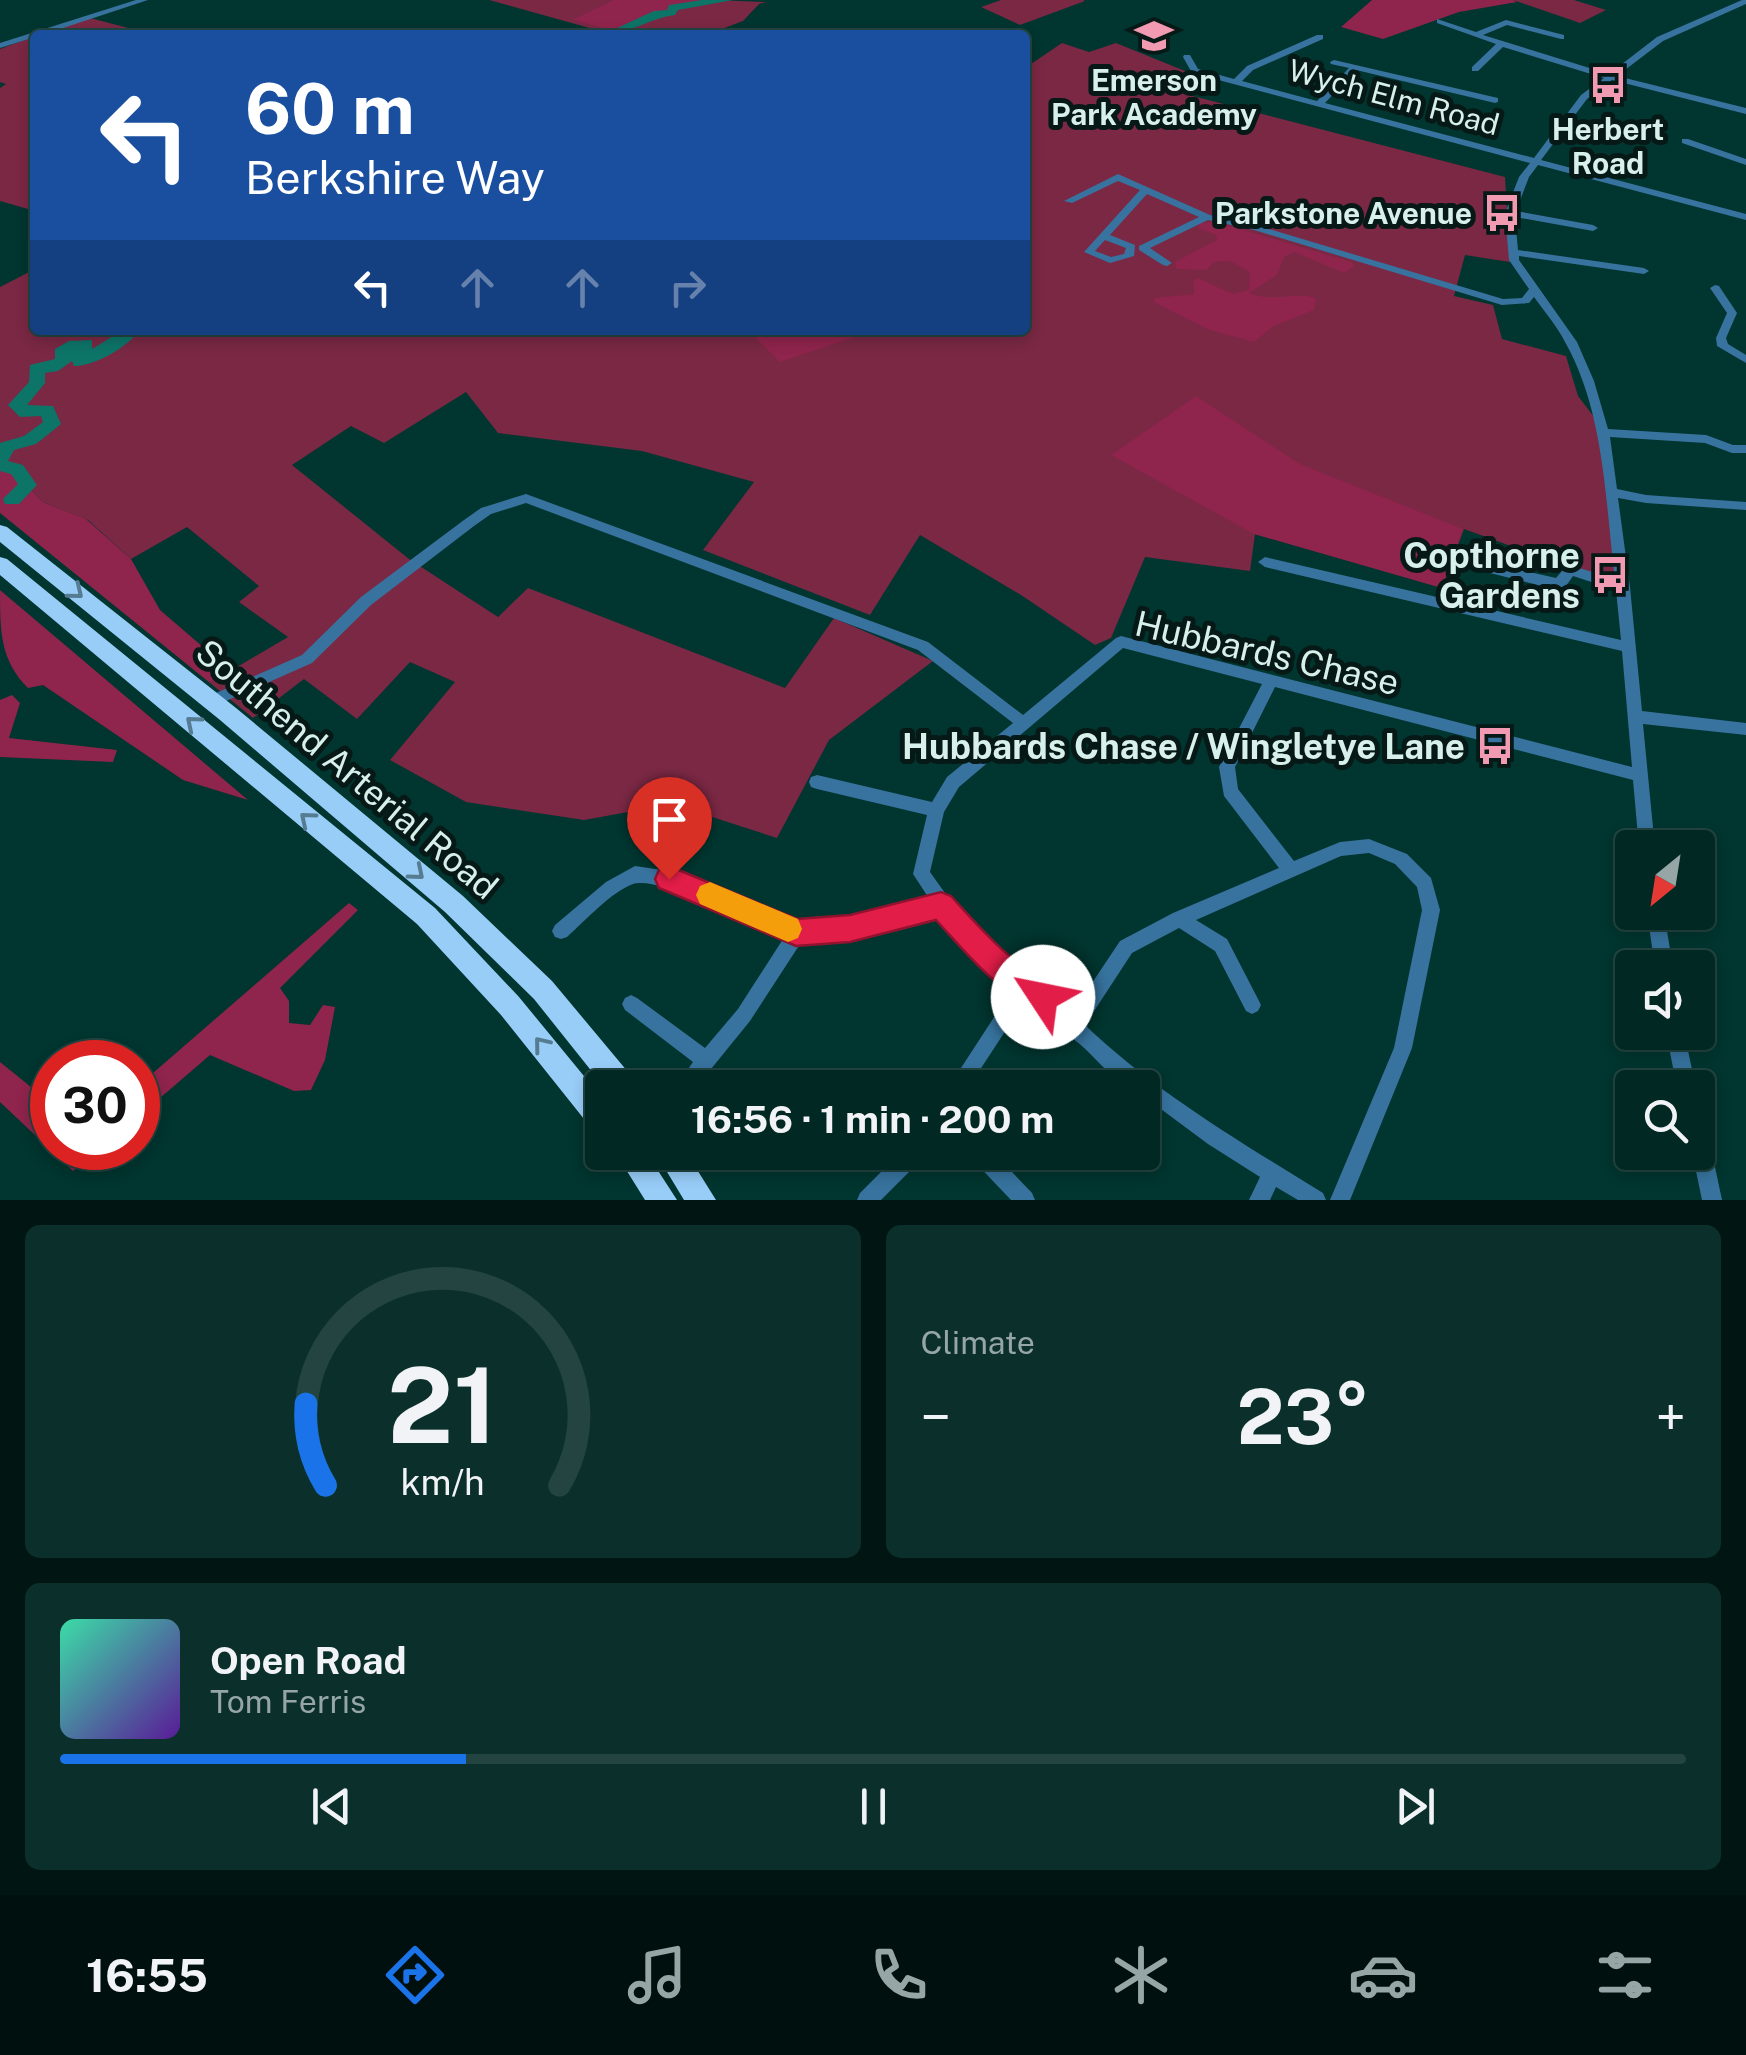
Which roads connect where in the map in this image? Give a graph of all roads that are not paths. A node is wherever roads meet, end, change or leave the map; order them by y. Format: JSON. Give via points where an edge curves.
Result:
{"nodes":[{"id":1,"x":144,"y":0,"type":"edge"},
{"id":2,"x":1746,"y":1,"type":"edge"},
{"id":3,"x":1734,"y":6,"type":"junction"},
{"id":4,"x":1746,"y":10,"type":"edge"},
{"id":5,"x":1440,"y":21,"type":"dead end"},
{"id":6,"x":50,"y":30,"type":"edge"},
{"id":7,"x":1476,"y":35,"type":"junction"},
{"id":8,"x":30,"y":36,"type":"edge"},
{"id":9,"x":1320,"y":38,"type":"dead end"},
{"id":10,"x":1562,"y":38,"type":"dead end"},
{"id":11,"x":1500,"y":45,"type":"junction"},
{"id":12,"x":0,"y":46,"type":"edge"},
{"id":13,"x":1187,"y":57,"type":"dead end"},
{"id":14,"x":1334,"y":62,"type":"dead end"},
{"id":15,"x":1354,"y":67,"type":"junction"},
{"id":16,"x":1475,"y":69,"type":"dead end"},
{"id":17,"x":1608,"y":78,"type":"junction"},
{"id":18,"x":1236,"y":82,"type":"junction"},
{"id":19,"x":1495,"y":100,"type":"dead end"},
{"id":20,"x":1320,"y":104,"type":"junction"},
{"id":21,"x":1746,"y":111,"type":"edge"},
{"id":22,"x":1685,"y":141,"type":"dead end"},
{"id":23,"x":1538,"y":161,"type":"junction"},
{"id":24,"x":1746,"y":162,"type":"edge"},
{"id":25,"x":1146,"y":189,"type":"junction"},
{"id":26,"x":1069,"y":201,"type":"dead end"},
{"id":27,"x":1510,"y":213,"type":"junction"},
{"id":28,"x":1207,"y":217,"type":"junction"},
{"id":29,"x":1746,"y":218,"type":"edge"},
{"id":30,"x":1593,"y":228,"type":"dead end"},
{"id":31,"x":1105,"y":236,"type":"dead end"},
{"id":32,"x":1512,"y":252,"type":"junction"},
{"id":33,"x":1168,"y":263,"type":"dead end"},
{"id":34,"x":1644,"y":271,"type":"dead end"},
{"id":35,"x":1715,"y":288,"type":"dead end"},
{"id":36,"x":1530,"y":296,"type":"junction"},
{"id":37,"x":1746,"y":360,"type":"edge"},
{"id":38,"x":1602,"y":433,"type":"junction"},
{"id":39,"x":1746,"y":449,"type":"edge"},
{"id":40,"x":1612,"y":493,"type":"junction"},
{"id":41,"x":1746,"y":506,"type":"edge"},
{"id":42,"x":0,"y":532,"type":"edge"},
{"id":43,"x":1265,"y":562,"type":"dead end"},
{"id":44,"x":1547,"y":562,"type":"dead end"},
{"id":45,"x":0,"y":564,"type":"edge"},
{"id":46,"x":1490,"y":568,"type":"dead end"},
{"id":47,"x":1570,"y":571,"type":"junction"},
{"id":48,"x":1623,"y":588,"type":"junction"},
{"id":49,"x":1628,"y":647,"type":"junction"},
{"id":50,"x":1271,"y":681,"type":"junction"},
{"id":51,"x":212,"y":701,"type":"junction"},
{"id":52,"x":1636,"y":716,"type":"junction"},
{"id":53,"x":1022,"y":722,"type":"junction"},
{"id":54,"x":1746,"y":730,"type":"edge"},
{"id":55,"x":1642,"y":776,"type":"junction"},
{"id":56,"x":818,"y":782,"type":"dead end"},
{"id":57,"x":936,"y":810,"type":"junction"},
{"id":58,"x":1646,"y":830,"type":"edge"},
{"id":59,"x":1291,"y":872,"type":"junction"},
{"id":60,"x":941,"y":905,"type":"junction"},
{"id":61,"x":1178,"y":919,"type":"junction"},
{"id":62,"x":561,"y":931,"type":"dead end"},
{"id":63,"x":796,"y":933,"type":"junction"},
{"id":64,"x":1024,"y":987,"type":"junction"},
{"id":65,"x":631,"y":1004,"type":"dead end"},
{"id":66,"x":1252,"y":1005,"type":"dead end"},
{"id":67,"x":1072,"y":1029,"type":"junction"},
{"id":68,"x":706,"y":1060,"type":"junction"},
{"id":69,"x":608,"y":1070,"type":"edge"},
{"id":70,"x":698,"y":1070,"type":"edge"},
{"id":71,"x":969,"y":1070,"type":"edge"},
{"id":72,"x":585,"y":1098,"type":"edge"},
{"id":73,"x":641,"y":1170,"type":"edge"},
{"id":74,"x":680,"y":1170,"type":"edge"},
{"id":75,"x":897,"y":1170,"type":"edge"},
{"id":76,"x":997,"y":1170,"type":"edge"},
{"id":77,"x":1706,"y":1170,"type":"edge"},
{"id":78,"x":1272,"y":1174,"type":"junction"},
{"id":79,"x":662,"y":1200,"type":"edge"},
{"id":80,"x":701,"y":1200,"type":"edge"},
{"id":81,"x":868,"y":1200,"type":"edge"},
{"id":82,"x":1025,"y":1200,"type":"edge"},
{"id":83,"x":1259,"y":1200,"type":"edge"},
{"id":84,"x":1316,"y":1200,"type":"edge"},
{"id":85,"x":1340,"y":1200,"type":"edge"},
{"id":86,"x":1712,"y":1200,"type":"edge"}],
"edges":[{"from":1,"to":6,"type":"street"},
{"from":2,"to":3,"type":"street"},
{"from":3,"to":4,"type":"street"},
{"from":3,"to":17,"type":"street","via":[[1660,39]]},
{"from":5,"to":7,"type":"street"},
{"from":7,"to":10,"type":"street","via":[[1506,22]]},
{"from":7,"to":11,"type":"street"},
{"from":8,"to":12,"type":"street"},
{"from":9,"to":18,"type":"street","via":[[1250,68]]},
{"from":11,"to":16,"type":"street"},
{"from":11,"to":17,"type":"street"},
{"from":13,"to":18,"type":"street","name":"Wych Elm Road","via":[[1195,71]]},
{"from":14,"to":15,"type":"street"},
{"from":15,"to":19,"type":"street"},
{"from":15,"to":20,"type":"street"},
{"from":17,"to":21,"type":"street"},
{"from":17,"to":23,"type":"street","via":[[1576,105]]},
{"from":18,"to":20,"type":"street","name":"Wych Elm Road"},
{"from":20,"to":23,"type":"street","name":"Wych Elm Road"},
{"from":22,"to":24,"type":"street"},
{"from":23,"to":27,"type":"street"},
{"from":23,"to":29,"type":"street"},
{"from":25,"to":26,"type":"street","via":[[1113,177]]},
{"from":25,"to":28,"type":"street"},
{"from":25,"to":31,"type":"street"},
{"from":27,"to":30,"type":"street"},
{"from":27,"to":32,"type":"street"},
{"from":28,"to":33,"type":"street","via":[[1143,248]]},
{"from":28,"to":36,"type":"street","via":[[1488,299]]},
{"from":32,"to":34,"type":"street"},
{"from":32,"to":36,"type":"street"},
{"from":35,"to":37,"type":"street","via":[[1732,313],[1724,346]]},
{"from":36,"to":38,"type":"street","via":[[1549,311],[1577,355]]},
{"from":38,"to":39,"type":"street","via":[[1706,439]]},
{"from":38,"to":40,"type":"street"},
{"from":40,"to":41,"type":"street"},
{"from":40,"to":48,"type":"street"},
{"from":42,"to":51,"type":"highway","name":"Southend Arterial Road","one_way":true},
{"from":43,"to":49,"type":"street"},
{"from":44,"to":47,"type":"street"},
{"from":72,"to":45,"type":"highway","name":"Southend Arterial Road","one_way":true,"via":[[426,916]]},
{"from":46,"to":47,"type":"street","via":[[1554,584]]},
{"from":47,"to":48,"type":"street"},
{"from":48,"to":49,"type":"street"},
{"from":49,"to":52,"type":"street"},
{"from":50,"to":53,"type":"street","name":"Hubbards Chase","via":[[1121,642]]},
{"from":50,"to":55,"type":"street","name":"Hubbards Chase"},
{"from":50,"to":59,"type":"street","via":[[1226,778]]},
{"from":51,"to":53,"type":"street","via":[[307,659],[366,601],[469,523],[526,498],[923,646]]},
{"from":51,"to":69,"type":"highway","name":"Southend Arterial Road","one_way":true,"via":[[454,904],[542,990]]},
{"from":52,"to":54,"type":"street"},
{"from":52,"to":55,"type":"street"},
{"from":53,"to":57,"type":"street","name":"Hubbards Chase","via":[[959,775]]},
{"from":55,"to":58,"type":"street"},
{"from":56,"to":57,"type":"street"},
{"from":57,"to":60,"type":"street","via":[[921,874]]},
{"from":59,"to":61,"type":"street"},
{"from":59,"to":85,"type":"street","via":[[1340,849],[1369,846],[1401,859],[1424,883],[1431,910],[1403,1048]]},
{"from":60,"to":63,"type":"street","via":[[850,928]]},
{"from":60,"to":64,"type":"street"},
{"from":61,"to":66,"type":"street","via":[[1221,945]]},
{"from":61,"to":67,"type":"street","via":[[1126,947]]},
{"from":62,"to":63,"type":"street","via":[[636,874],[669,879]]},
{"from":63,"to":68,"type":"street"},
{"from":64,"to":67,"type":"street"},
{"from":64,"to":71,"type":"street"},
{"from":65,"to":68,"type":"street"},
{"from":67,"to":78,"type":"street"},
{"from":68,"to":70,"type":"street"},
{"from":73,"to":79,"type":"highway"},
{"from":74,"to":80,"type":"highway"},
{"from":75,"to":81,"type":"street"},
{"from":76,"to":82,"type":"street"},
{"from":77,"to":86,"type":"street"},
{"from":78,"to":83,"type":"street"},
{"from":78,"to":84,"type":"street"}]}
